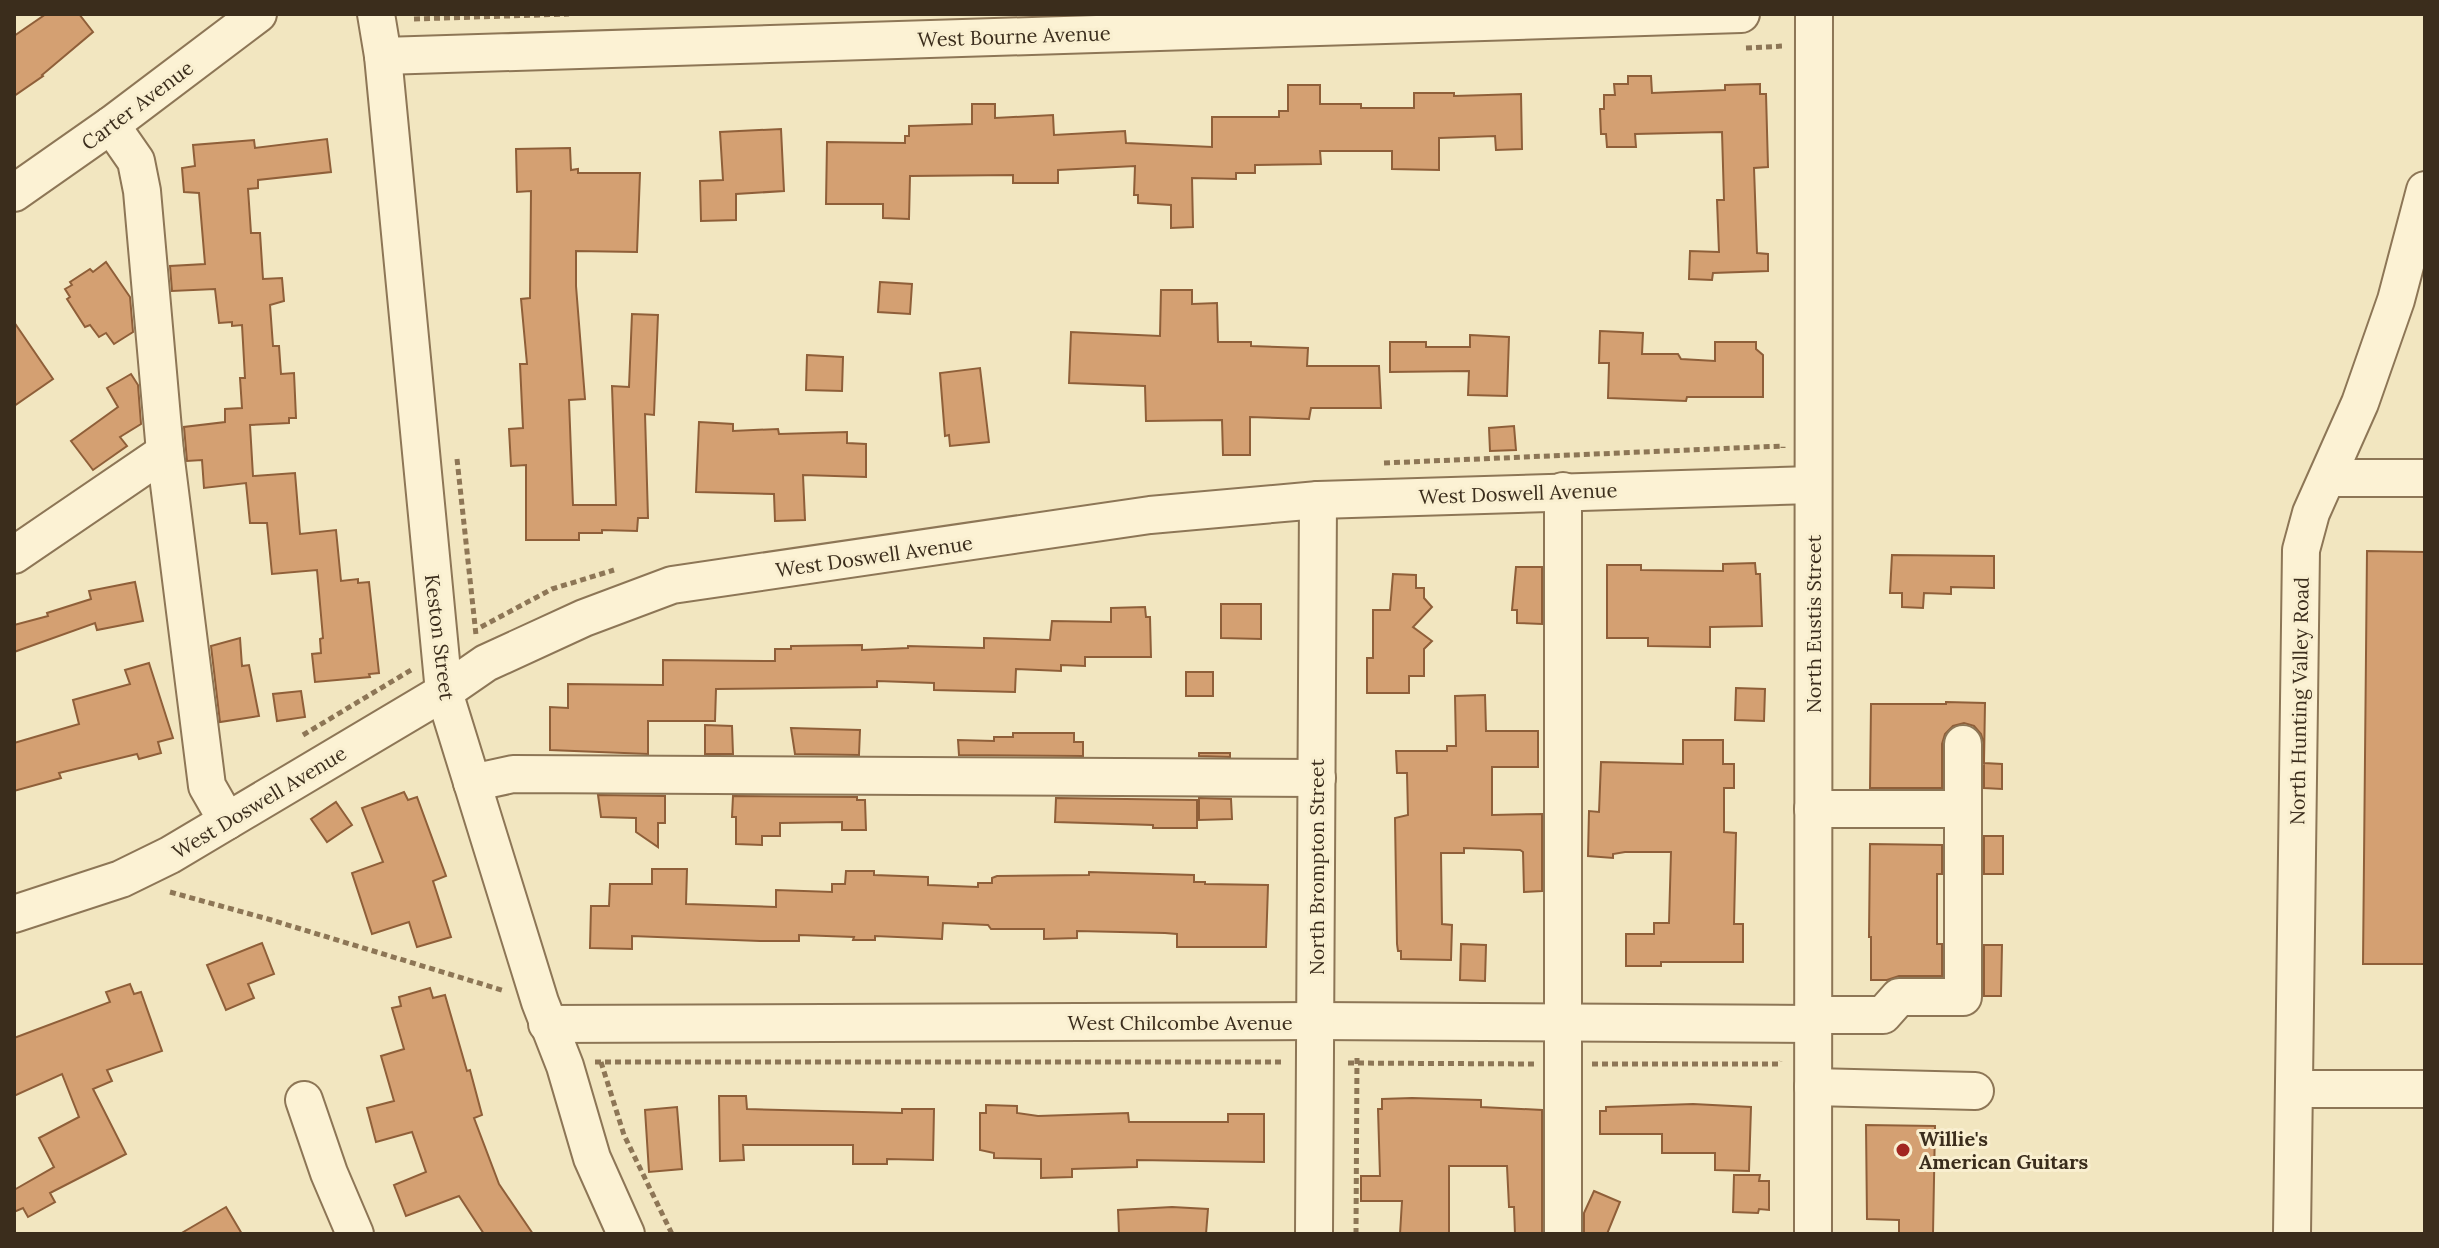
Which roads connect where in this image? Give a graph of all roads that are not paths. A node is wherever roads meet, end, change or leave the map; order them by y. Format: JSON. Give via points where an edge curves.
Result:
{"nodes":[{"id":1,"x":258,"y":14,"type":"edge"},
{"id":2,"x":376,"y":14,"type":"edge"},
{"id":3,"x":1741,"y":14,"type":"edge"},
{"id":4,"x":1814,"y":14,"type":"edge"},
{"id":5,"x":383,"y":56,"type":"junction"},
{"id":6,"x":111,"y":125,"type":"junction"},
{"id":7,"x":2425,"y":190,"type":"edge"},
{"id":8,"x":14,"y":193,"type":"edge"},
{"id":9,"x":165,"y":452,"type":"junction"},
{"id":10,"x":2329,"y":478,"type":"junction"},
{"id":11,"x":2425,"y":478,"type":"edge"},
{"id":12,"x":1813,"y":485,"type":"junction"},
{"id":13,"x":1563,"y":491,"type":"junction"},
{"id":14,"x":1318,"y":500,"type":"junction"},
{"id":15,"x":14,"y":555,"type":"edge"},
{"id":16,"x":444,"y":692,"type":"junction"},
{"id":17,"x":1963,"y":744,"type":"dead end"},
{"id":18,"x":1317,"y":778,"type":"junction"},
{"id":19,"x":472,"y":783,"type":"junction"},
{"id":20,"x":1813,"y":809,"type":"junction"},
{"id":21,"x":1963,"y":809,"type":"junction"},
{"id":22,"x":227,"y":821,"type":"junction"},
{"id":23,"x":14,"y":914,"type":"edge"},
{"id":24,"x":1813,"y":1020,"type":"junction"},
{"id":25,"x":1315,"y":1021,"type":"junction"},
{"id":26,"x":1565,"y":1023,"type":"junction"},
{"id":27,"x":547,"y":1024,"type":"junction"},
{"id":28,"x":1813,"y":1087,"type":"junction"},
{"id":29,"x":2294,"y":1089,"type":"junction"},
{"id":30,"x":2425,"y":1089,"type":"edge"},
{"id":31,"x":1975,"y":1091,"type":"dead end"},
{"id":32,"x":304,"y":1100,"type":"dead end"},
{"id":33,"x":355,"y":1234,"type":"edge"},
{"id":34,"x":626,"y":1234,"type":"edge"},
{"id":35,"x":1314,"y":1234,"type":"edge"},
{"id":36,"x":1563,"y":1234,"type":"edge"},
{"id":37,"x":1813,"y":1234,"type":"edge"},
{"id":38,"x":2292,"y":1234,"type":"edge"}],
"edges":[{"from":1,"to":6,"type":"street","name":"Carter Avenue"},
{"from":2,"to":5,"type":"street","name":"Keston Street"},
{"from":3,"to":5,"type":"street","name":"West Bourne Avenue"},
{"from":4,"to":12,"type":"street","name":"North Eustis Street"},
{"from":5,"to":16,"type":"street","name":"Keston Street"},
{"from":6,"to":8,"type":"street","name":"Carter Avenue"},
{"from":6,"to":9,"type":"street","via":[[136,161],[142,191]]},
{"from":7,"to":10,"type":"street","name":"North Hunting Valley Road","via":[[2396,300]]},
{"from":9,"to":15,"type":"street"},
{"from":9,"to":22,"type":"street","via":[[207,786]]},
{"from":10,"to":11,"type":"street"},
{"from":10,"to":29,"type":"street","name":"North Hunting Valley Road","via":[[2311,513],[2301,550]]},
{"from":12,"to":13,"type":"street","name":"West Doswell Avenue"},
{"from":12,"to":20,"type":"street","name":"North Eustis Street"},
{"from":13,"to":14,"type":"street","name":"West Doswell Avenue"},
{"from":13,"to":26,"type":"street"},
{"from":14,"to":16,"type":"street","name":"West Doswell Avenue","via":[[1150,515],[672,585],[500,657]]},
{"from":14,"to":18,"type":"street","name":"North Brompton Street"},
{"from":16,"to":19,"type":"street","name":"Keston Street"},
{"from":16,"to":22,"type":"street","name":"West Doswell Avenue"},
{"from":17,"to":21,"type":"street"},
{"from":18,"to":19,"type":"street","via":[[513,774]]},
{"from":18,"to":25,"type":"street","name":"North Brompton Street"},
{"from":19,"to":27,"type":"street","name":"Keston Street"},
{"from":20,"to":21,"type":"street"},
{"from":20,"to":24,"type":"street","name":"North Eustis Street"},
{"from":21,"to":24,"type":"street","name":"West Chilcombe Avenue","via":[[1963,997],[1899,997],[1883,1015]]},
{"from":22,"to":23,"type":"street","name":"West Doswell Avenue","via":[[121,879]]},
{"from":24,"to":26,"type":"street","name":"West Chilcombe Avenue"},
{"from":24,"to":28,"type":"street","name":"North Eustis Street"},
{"from":25,"to":26,"type":"street","name":"West Chilcombe Avenue"},
{"from":25,"to":27,"type":"street","name":"West Chilcombe Avenue"},
{"from":25,"to":35,"type":"street","name":"North Brompton Street"},
{"from":26,"to":36,"type":"street"},
{"from":27,"to":34,"type":"street","name":"Keston Street","via":[[592,1158]]},
{"from":28,"to":31,"type":"street"},
{"from":28,"to":37,"type":"street","name":"North Eustis Street"},
{"from":29,"to":30,"type":"street"},
{"from":29,"to":38,"type":"street","name":"North Hunting Valley Road"},
{"from":32,"to":33,"type":"street"}]}
